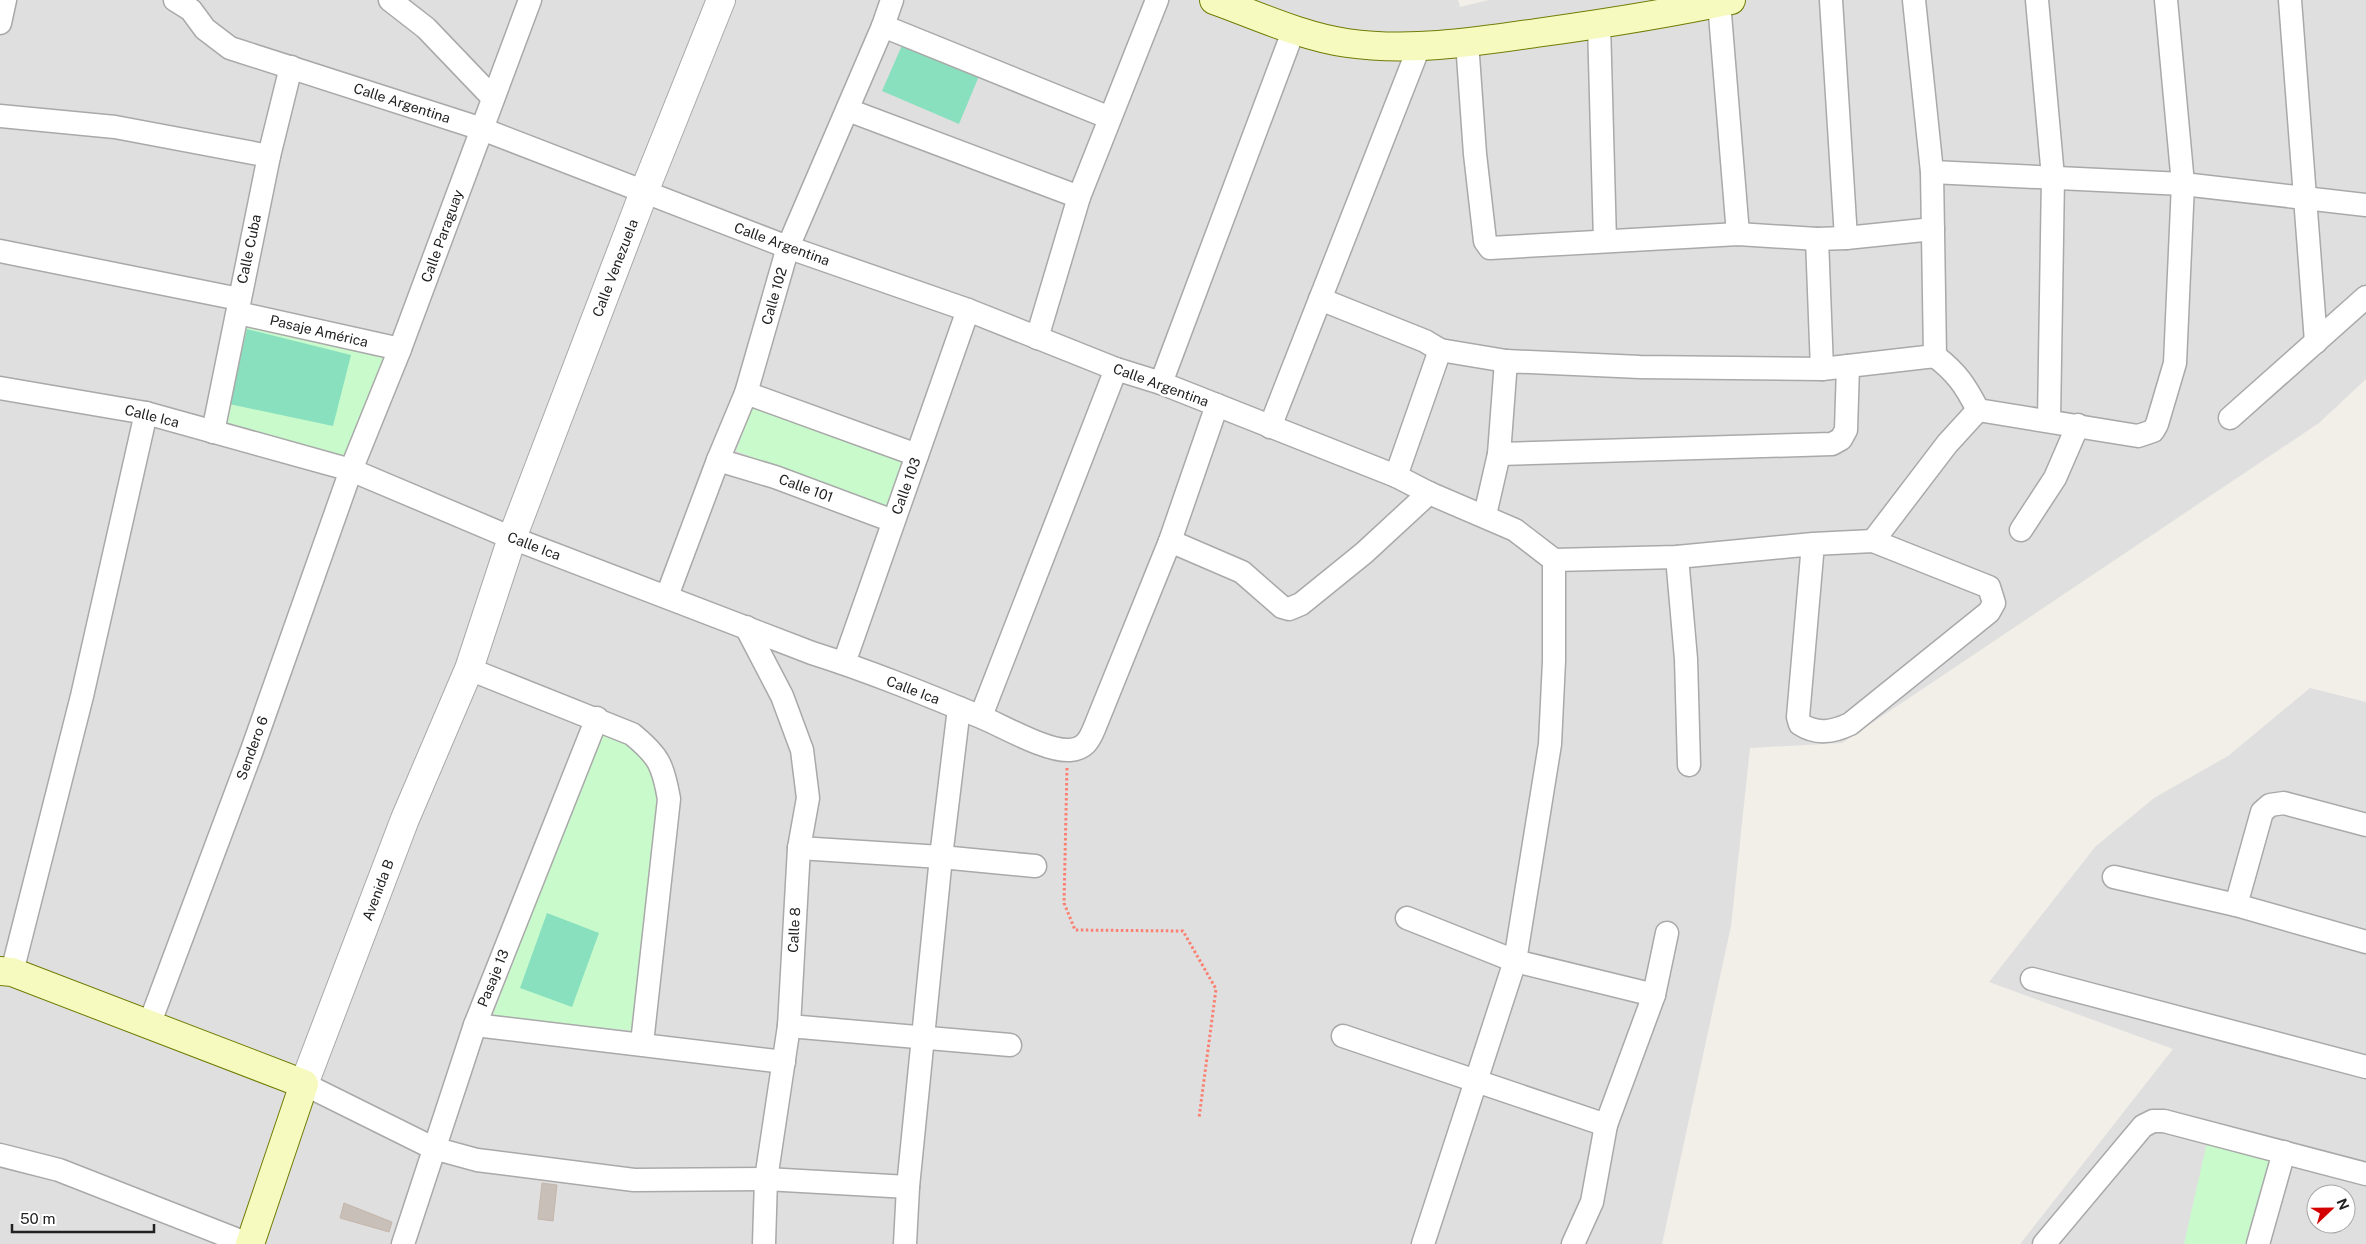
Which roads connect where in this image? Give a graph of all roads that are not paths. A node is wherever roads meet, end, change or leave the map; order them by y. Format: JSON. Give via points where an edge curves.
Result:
{"nodes":[{"id":1,"x":5,"y":0,"type":"edge"},
{"id":2,"x":390,"y":0,"type":"edge"},
{"id":3,"x":530,"y":0,"type":"edge"},
{"id":4,"x":721,"y":0,"type":"edge"},
{"id":5,"x":892,"y":0,"type":"edge"},
{"id":6,"x":1157,"y":0,"type":"edge"},
{"id":7,"x":1214,"y":0,"type":"edge"},
{"id":8,"x":1830,"y":0,"type":"edge"},
{"id":9,"x":1914,"y":0,"type":"edge"},
{"id":10,"x":2037,"y":0,"type":"edge"},
{"id":11,"x":2166,"y":0,"type":"edge"},
{"id":12,"x":2290,"y":0,"type":"edge"},
{"id":13,"x":1725,"y":1,"type":"edge"},
{"id":14,"x":187,"y":3,"type":"edge"},
{"id":15,"x":0,"y":23,"type":"edge"},
{"id":16,"x":1599,"y":24,"type":"junction"},
{"id":17,"x":883,"y":26,"type":"junction"},
{"id":18,"x":1294,"y":29,"type":"junction"},
{"id":19,"x":1467,"y":42,"type":"junction"},
{"id":20,"x":1419,"y":47,"type":"junction"},
{"id":21,"x":292,"y":67,"type":"junction"},
{"id":22,"x":493,"y":98,"type":"junction"},
{"id":23,"x":848,"y":110,"type":"junction"},
{"id":24,"x":0,"y":116,"type":"edge"},
{"id":25,"x":1110,"y":118,"type":"junction"},
{"id":26,"x":482,"y":129,"type":"junction"},
{"id":27,"x":269,"y":156,"type":"junction"},
{"id":28,"x":1932,"y":172,"type":"junction"},
{"id":29,"x":2053,"y":176,"type":"junction"},
{"id":30,"x":2183,"y":184,"type":"junction"},
{"id":31,"x":644,"y":192,"type":"junction"},
{"id":32,"x":1079,"y":197,"type":"junction"},
{"id":33,"x":2304,"y":199,"type":"junction"},
{"id":34,"x":2366,"y":205,"type":"edge"},
{"id":35,"x":1932,"y":229,"type":"junction"},
{"id":36,"x":1738,"y":234,"type":"junction"},
{"id":37,"x":1846,"y":238,"type":"junction"},
{"id":38,"x":1817,"y":239,"type":"junction"},
{"id":39,"x":1606,"y":241,"type":"junction"},
{"id":40,"x":788,"y":247,"type":"junction"},
{"id":41,"x":0,"y":251,"type":"edge"},
{"id":42,"x":2366,"y":297,"type":"edge"},
{"id":43,"x":1320,"y":299,"type":"junction"},
{"id":44,"x":239,"y":306,"type":"junction"},
{"id":45,"x":968,"y":310,"type":"junction"},
{"id":46,"x":1037,"y":338,"type":"junction"},
{"id":47,"x":2316,"y":342,"type":"junction"},
{"id":48,"x":400,"y":349,"type":"junction"},
{"id":49,"x":1440,"y":350,"type":"junction"},
{"id":50,"x":1935,"y":356,"type":"junction"},
{"id":51,"x":1506,"y":361,"type":"junction"},
{"id":52,"x":1848,"y":366,"type":"junction"},
{"id":53,"x":1116,"y":369,"type":"junction"},
{"id":54,"x":1822,"y":369,"type":"junction"},
{"id":55,"x":1161,"y":383,"type":"junction"},
{"id":56,"x":0,"y":388,"type":"edge"},
{"id":57,"x":746,"y":393,"type":"junction"},
{"id":58,"x":1217,"y":406,"type":"junction"},
{"id":59,"x":1978,"y":410,"type":"junction"},
{"id":60,"x":146,"y":413,"type":"junction"},
{"id":61,"x":2230,"y":418,"type":"dead end"},
{"id":62,"x":2049,"y":420,"type":"junction"},
{"id":63,"x":2078,"y":425,"type":"junction"},
{"id":64,"x":1270,"y":427,"type":"junction"},
{"id":65,"x":213,"y":432,"type":"junction"},
{"id":66,"x":1499,"y":454,"type":"junction"},
{"id":67,"x":917,"y":455,"type":"junction"},
{"id":68,"x":718,"y":460,"type":"junction"},
{"id":69,"x":351,"y":470,"type":"junction"},
{"id":70,"x":1396,"y":476,"type":"junction"},
{"id":71,"x":1429,"y":492,"type":"junction"},
{"id":72,"x":1485,"y":515,"type":"junction"},
{"id":73,"x":893,"y":521,"type":"junction"},
{"id":74,"x":2022,"y":530,"type":"dead end"},
{"id":75,"x":512,"y":538,"type":"junction"},
{"id":76,"x":1170,"y":541,"type":"junction"},
{"id":77,"x":1873,"y":541,"type":"junction"},
{"id":78,"x":1813,"y":544,"type":"junction"},
{"id":79,"x":1677,"y":557,"type":"junction"},
{"id":80,"x":1554,"y":560,"type":"junction"},
{"id":81,"x":667,"y":596,"type":"junction"},
{"id":82,"x":746,"y":627,"type":"junction"},
{"id":83,"x":844,"y":663,"type":"junction"},
{"id":84,"x":469,"y":669,"type":"junction"},
{"id":85,"x":959,"y":708,"type":"junction"},
{"id":86,"x":981,"y":716,"type":"junction"},
{"id":87,"x":597,"y":718,"type":"junction"},
{"id":88,"x":1689,"y":765,"type":"dead end"},
{"id":89,"x":2366,"y":825,"type":"edge"},
{"id":90,"x":799,"y":848,"type":"junction"},
{"id":91,"x":941,"y":857,"type":"junction"},
{"id":92,"x":1035,"y":866,"type":"dead end"},
{"id":93,"x":2114,"y":877,"type":"dead end"},
{"id":94,"x":2236,"y":905,"type":"junction"},
{"id":95,"x":1407,"y":918,"type":"dead end"},
{"id":96,"x":1667,"y":933,"type":"dead end"},
{"id":97,"x":2366,"y":942,"type":"edge"},
{"id":98,"x":1515,"y":961,"type":"junction"},
{"id":99,"x":6,"y":971,"type":"edge"},
{"id":100,"x":2032,"y":979,"type":"dead end"},
{"id":101,"x":1654,"y":995,"type":"junction"},
{"id":102,"x":150,"y":1025,"type":"junction"},
{"id":103,"x":475,"y":1025,"type":"junction"},
{"id":104,"x":789,"y":1026,"type":"junction"},
{"id":105,"x":924,"y":1036,"type":"junction"},
{"id":106,"x":1343,"y":1036,"type":"dead end"},
{"id":107,"x":642,"y":1043,"type":"junction"},
{"id":108,"x":1010,"y":1045,"type":"dead end"},
{"id":109,"x":784,"y":1062,"type":"junction"},
{"id":110,"x":2366,"y":1067,"type":"edge"},
{"id":111,"x":1476,"y":1080,"type":"junction"},
{"id":112,"x":304,"y":1084,"type":"junction"},
{"id":113,"x":1606,"y":1125,"type":"junction"},
{"id":114,"x":433,"y":1148,"type":"junction"},
{"id":115,"x":2284,"y":1152,"type":"junction"},
{"id":116,"x":0,"y":1155,"type":"edge"},
{"id":117,"x":2366,"y":1174,"type":"edge"},
{"id":118,"x":766,"y":1179,"type":"junction"},
{"id":119,"x":908,"y":1187,"type":"junction"},
{"id":120,"x":250,"y":1244,"type":"edge"},
{"id":121,"x":403,"y":1244,"type":"edge"},
{"id":122,"x":764,"y":1244,"type":"edge"},
{"id":123,"x":905,"y":1244,"type":"edge"},
{"id":124,"x":1423,"y":1244,"type":"edge"},
{"id":125,"x":1573,"y":1244,"type":"edge"},
{"id":126,"x":2044,"y":1244,"type":"edge"},
{"id":127,"x":2258,"y":1244,"type":"edge"}],
"edges":[{"from":1,"to":15,"type":"street"},
{"from":2,"to":22,"type":"street","via":[[426,28]]},
{"from":3,"to":22,"type":"street","name":"Calle Paraguay"},
{"from":4,"to":31,"type":"street","name":"Calle Venezuela"},
{"from":5,"to":17,"type":"street","name":"Calle 102"},
{"from":6,"to":25,"type":"street"},
{"from":7,"to":18,"type":"main road"},
{"from":8,"to":37,"type":"street"},
{"from":9,"to":28,"type":"street"},
{"from":10,"to":29,"type":"street"},
{"from":11,"to":30,"type":"street"},
{"from":12,"to":33,"type":"street"},
{"from":13,"to":16,"type":"main road"},
{"from":13,"to":36,"type":"street"},
{"from":14,"to":21,"type":"street","name":"Calle Argentina","via":[[205,29],[230,48]]},
{"from":16,"to":19,"type":"main road"},
{"from":16,"to":39,"type":"street"},
{"from":17,"to":23,"type":"street","name":"Calle 102"},
{"from":17,"to":25,"type":"street"},
{"from":18,"to":20,"type":"main road","via":[[1347,43]]},
{"from":18,"to":55,"type":"street"},
{"from":19,"to":20,"type":"main road"},
{"from":19,"to":39,"type":"street","via":[[1485,241],[1490,248],[1497,249]]},
{"from":20,"to":43,"type":"street"},
{"from":21,"to":26,"type":"street","name":"Calle Argentina"},
{"from":21,"to":27,"type":"street","name":"Calle Cuba"},
{"from":22,"to":26,"type":"street","name":"Calle Paraguay"},
{"from":23,"to":32,"type":"street"},
{"from":23,"to":40,"type":"street","name":"Calle 102"},
{"from":24,"to":27,"type":"street","via":[[115,127]]},
{"from":25,"to":32,"type":"street"},
{"from":26,"to":31,"type":"street","name":"Calle Argentina"},
{"from":26,"to":48,"type":"street","name":"Calle Paraguay"},
{"from":27,"to":44,"type":"street","name":"Calle Cuba"},
{"from":28,"to":29,"type":"street"},
{"from":28,"to":35,"type":"street"},
{"from":29,"to":30,"type":"street"},
{"from":29,"to":62,"type":"street"},
{"from":30,"to":33,"type":"street"},
{"from":30,"to":63,"type":"street","via":[[2175,363],[2157,424],[2152,431],[2138,436]]},
{"from":31,"to":40,"type":"street","name":"Calle Argentina"},
{"from":31,"to":75,"type":"street","name":"Calle Venezuela"},
{"from":32,"to":46,"type":"street"},
{"from":33,"to":34,"type":"street"},
{"from":33,"to":47,"type":"street"},
{"from":35,"to":37,"type":"street"},
{"from":35,"to":50,"type":"street"},
{"from":36,"to":38,"type":"street"},
{"from":36,"to":39,"type":"street"},
{"from":37,"to":38,"type":"street"},
{"from":38,"to":54,"type":"street"},
{"from":40,"to":45,"type":"street","name":"Calle Argentina"},
{"from":40,"to":57,"type":"street","name":"Calle 102"},
{"from":41,"to":44,"type":"street","name":"Pasaje América"},
{"from":42,"to":47,"type":"street"},
{"from":43,"to":49,"type":"street"},
{"from":43,"to":64,"type":"street"},
{"from":44,"to":48,"type":"street","name":"Pasaje América"},
{"from":44,"to":65,"type":"street","name":"Calle Cuba"},
{"from":45,"to":46,"type":"street","name":"Calle Argentina"},
{"from":45,"to":67,"type":"street","name":"Calle 103"},
{"from":46,"to":53,"type":"street","name":"Calle Argentina"},
{"from":47,"to":61,"type":"street"},
{"from":48,"to":69,"type":"street","name":"Calle Paraguay"},
{"from":49,"to":51,"type":"street"},
{"from":49,"to":70,"type":"street"},
{"from":50,"to":52,"type":"street"},
{"from":50,"to":59,"type":"street","via":[[1960,379]]},
{"from":51,"to":54,"type":"street","via":[[1640,367]]},
{"from":51,"to":66,"type":"street"},
{"from":52,"to":54,"type":"street"},
{"from":52,"to":66,"type":"street","via":[[1846,430],[1841,439],[1832,444]]},
{"from":53,"to":55,"type":"street","name":"Calle Argentina"},
{"from":53,"to":86,"type":"street"},
{"from":55,"to":58,"type":"street","name":"Calle Argentina"},
{"from":56,"to":60,"type":"street","name":"Calle Ica"},
{"from":57,"to":67,"type":"street"},
{"from":57,"to":68,"type":"street","name":"Calle 102"},
{"from":58,"to":64,"type":"street","name":"Calle Argentina"},
{"from":58,"to":76,"type":"street"},
{"from":59,"to":62,"type":"street"},
{"from":59,"to":77,"type":"street","via":[[1947,444]]},
{"from":60,"to":65,"type":"street","name":"Calle Ica"},
{"from":60,"to":99,"type":"street","via":[[82,696]]},
{"from":62,"to":63,"type":"street"},
{"from":63,"to":74,"type":"street","via":[[2055,478]]},
{"from":64,"to":70,"type":"street","name":"Calle Argentina"},
{"from":65,"to":69,"type":"street","name":"Calle Ica"},
{"from":66,"to":72,"type":"street"},
{"from":67,"to":73,"type":"street","name":"Calle 103"},
{"from":68,"to":73,"type":"street","name":"Calle 101","via":[[775,476]]},
{"from":68,"to":81,"type":"street","name":"Calle 102"},
{"from":69,"to":75,"type":"street","name":"Calle Ica"},
{"from":69,"to":102,"type":"street","name":"Sendero 6"},
{"from":70,"to":71,"type":"street","name":"Calle Argentina"},
{"from":71,"to":72,"type":"street","name":"Calle Argentina"},
{"from":71,"to":76,"type":"street","via":[[1364,553],[1301,604],[1289,609],[1282,607],[1242,572]]},
{"from":72,"to":80,"type":"street","name":"Calle Argentina","via":[[1515,530]]},
{"from":73,"to":83,"type":"street","name":"Calle 103"},
{"from":75,"to":81,"type":"street","name":"Calle Ica"},
{"from":75,"to":84,"type":"street","name":"Avenida B"},
{"from":76,"to":86,"type":"street","name":"Calle Ica","via":[[1088,742],[1080,748],[1062,750]]},
{"from":77,"to":78,"type":"street"},
{"from":77,"to":78,"type":"street","via":[[1989,587],[1994,603],[1990,612],[1850,724],[1836,731],[1809,730],[1800,724],[1798,716]]},
{"from":78,"to":79,"type":"street"},
{"from":79,"to":80,"type":"street"},
{"from":79,"to":88,"type":"street","via":[[1686,659]]},
{"from":80,"to":98,"type":"street","via":[[1550,744]]},
{"from":81,"to":82,"type":"street","name":"Calle Ica"},
{"from":82,"to":83,"type":"street","name":"Calle Ica"},
{"from":82,"to":90,"type":"street","name":"Calle 8","via":[[782,696],[802,750],[808,798]]},
{"from":83,"to":85,"type":"street","name":"Calle Ica"},
{"from":84,"to":87,"type":"street"},
{"from":84,"to":112,"type":"street","name":"Avenida B","via":[[405,818]]},
{"from":85,"to":86,"type":"street","name":"Calle Ica"},
{"from":85,"to":91,"type":"street"},
{"from":87,"to":103,"type":"street","name":"Pasaje 13"},
{"from":87,"to":107,"type":"street","via":[[632,734],[649,747],[664,770],[669,799]]},
{"from":89,"to":94,"type":"street","via":[[2284,803],[2270,805],[2262,812]]},
{"from":90,"to":91,"type":"street"},
{"from":90,"to":104,"type":"street","name":"Calle 8"},
{"from":91,"to":92,"type":"street"},
{"from":91,"to":105,"type":"street"},
{"from":93,"to":94,"type":"street"},
{"from":94,"to":97,"type":"street"},
{"from":95,"to":98,"type":"street"},
{"from":96,"to":101,"type":"street"},
{"from":98,"to":101,"type":"street"},
{"from":98,"to":111,"type":"street"},
{"from":99,"to":102,"type":"main road"},
{"from":100,"to":110,"type":"street"},
{"from":101,"to":113,"type":"street"},
{"from":102,"to":112,"type":"main road"},
{"from":103,"to":107,"type":"street"},
{"from":103,"to":114,"type":"street","name":"Pasaje 13"},
{"from":104,"to":105,"type":"street"},
{"from":104,"to":109,"type":"street","name":"Calle 8"},
{"from":105,"to":108,"type":"street"},
{"from":105,"to":119,"type":"street"},
{"from":106,"to":111,"type":"street"},
{"from":107,"to":109,"type":"street"},
{"from":109,"to":118,"type":"street","name":"Calle 8"},
{"from":111,"to":113,"type":"street"},
{"from":111,"to":124,"type":"street"},
{"from":112,"to":114,"type":"street"},
{"from":112,"to":120,"type":"main road","name":"Avenida B"},
{"from":113,"to":125,"type":"street","via":[[1592,1202]]},
{"from":114,"to":118,"type":"street","via":[[477,1160],[634,1180]]},
{"from":114,"to":121,"type":"street","name":"Pasaje 13"},
{"from":115,"to":117,"type":"street"},
{"from":115,"to":126,"type":"street","via":[[2164,1121],[2152,1121],[2143,1126]]},
{"from":115,"to":127,"type":"street"},
{"from":116,"to":120,"type":"street","via":[[59,1170]]},
{"from":118,"to":119,"type":"street"},
{"from":118,"to":122,"type":"street","name":"Calle 8"},
{"from":119,"to":123,"type":"street"}]}
